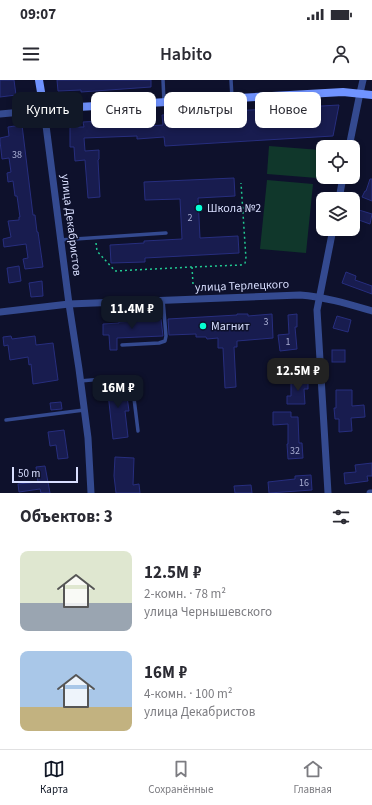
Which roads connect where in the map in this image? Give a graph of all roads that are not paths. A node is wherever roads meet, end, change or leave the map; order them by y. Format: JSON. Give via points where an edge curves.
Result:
{"nodes":[{"id":1,"x":39,"y":80,"type":"edge"},
{"id":2,"x":163,"y":80,"type":"edge"},
{"id":3,"x":231,"y":80,"type":"edge"},
{"id":4,"x":364,"y":80,"type":"edge"},
{"id":5,"x":41,"y":92,"type":"edge"},
{"id":6,"x":232,"y":92,"type":"edge"},
{"id":7,"x":360,"y":93,"type":"junction"},
{"id":8,"x":372,"y":95,"type":"edge"},
{"id":9,"x":247,"y":97,"type":"edge"},
{"id":10,"x":164,"y":102,"type":"joint"},
{"id":11,"x":83,"y":107,"type":"edge"},
{"id":12,"x":12,"y":113,"type":"edge"},
{"id":13,"x":0,"y":114,"type":"edge"},
{"id":14,"x":46,"y":128,"type":"edge"},
{"id":15,"x":350,"y":140,"type":"edge"},
{"id":16,"x":166,"y":233,"type":"dead end"},
{"id":17,"x":332,"y":236,"type":"edge"},
{"id":18,"x":60,"y":240,"type":"junction"},
{"id":19,"x":320,"y":297,"type":"junction"},
{"id":20,"x":163,"y":300,"type":"junction"},
{"id":21,"x":68,"y":304,"type":"junction"},
{"id":22,"x":372,"y":311,"type":"edge"},
{"id":23,"x":0,"y":312,"type":"edge"},
{"id":24,"x":122,"y":345,"type":"dead end"},
{"id":25,"x":80,"y":381,"type":"junction"},
{"id":26,"x":84,"y":410,"type":"junction"},
{"id":27,"x":6,"y":420,"type":"dead end"},
{"id":28,"x":138,"y":431,"type":"dead end"},
{"id":29,"x":91,"y":493,"type":"edge"},
{"id":30,"x":328,"y":493,"type":"edge"}],
"edges":[{"from":1,"to":5,"type":"street","name":"улица Декабристов"},
{"from":2,"to":10,"type":"lane"},
{"from":3,"to":6,"type":"lane"},
{"from":4,"to":7,"type":"street"},
{"from":7,"to":8,"type":"street"},
{"from":7,"to":9,"type":"street"},
{"from":7,"to":15,"type":"street"},
{"from":10,"to":11,"type":"street"},
{"from":12,"to":13,"type":"street"},
{"from":14,"to":18,"type":"street","name":"улица Декабристов"},
{"from":16,"to":18,"type":"lane"},
{"from":17,"to":19,"type":"street"},
{"from":18,"to":21,"type":"street","name":"улица Декабристов"},
{"from":19,"to":20,"type":"street","name":"улица Терлецкого","via":[[300,295]]},
{"from":19,"to":22,"type":"street","name":"улица Терлецкого"},
{"from":19,"to":30,"type":"street","via":[[317,310]]},
{"from":20,"to":21,"type":"street","name":"улица Терлецкого"},
{"from":20,"to":24,"type":"lane","via":[[165,341]]},
{"from":21,"to":23,"type":"street","name":"улица Терлецкого"},
{"from":21,"to":25,"type":"street","name":"улица Декабристов"},
{"from":25,"to":26,"type":"street","name":"улица Декабристов"},
{"from":25,"to":28,"type":"lane","via":[[130,378]]},
{"from":26,"to":27,"type":"lane"},
{"from":26,"to":29,"type":"street","name":"улица Декабристов"}]}
